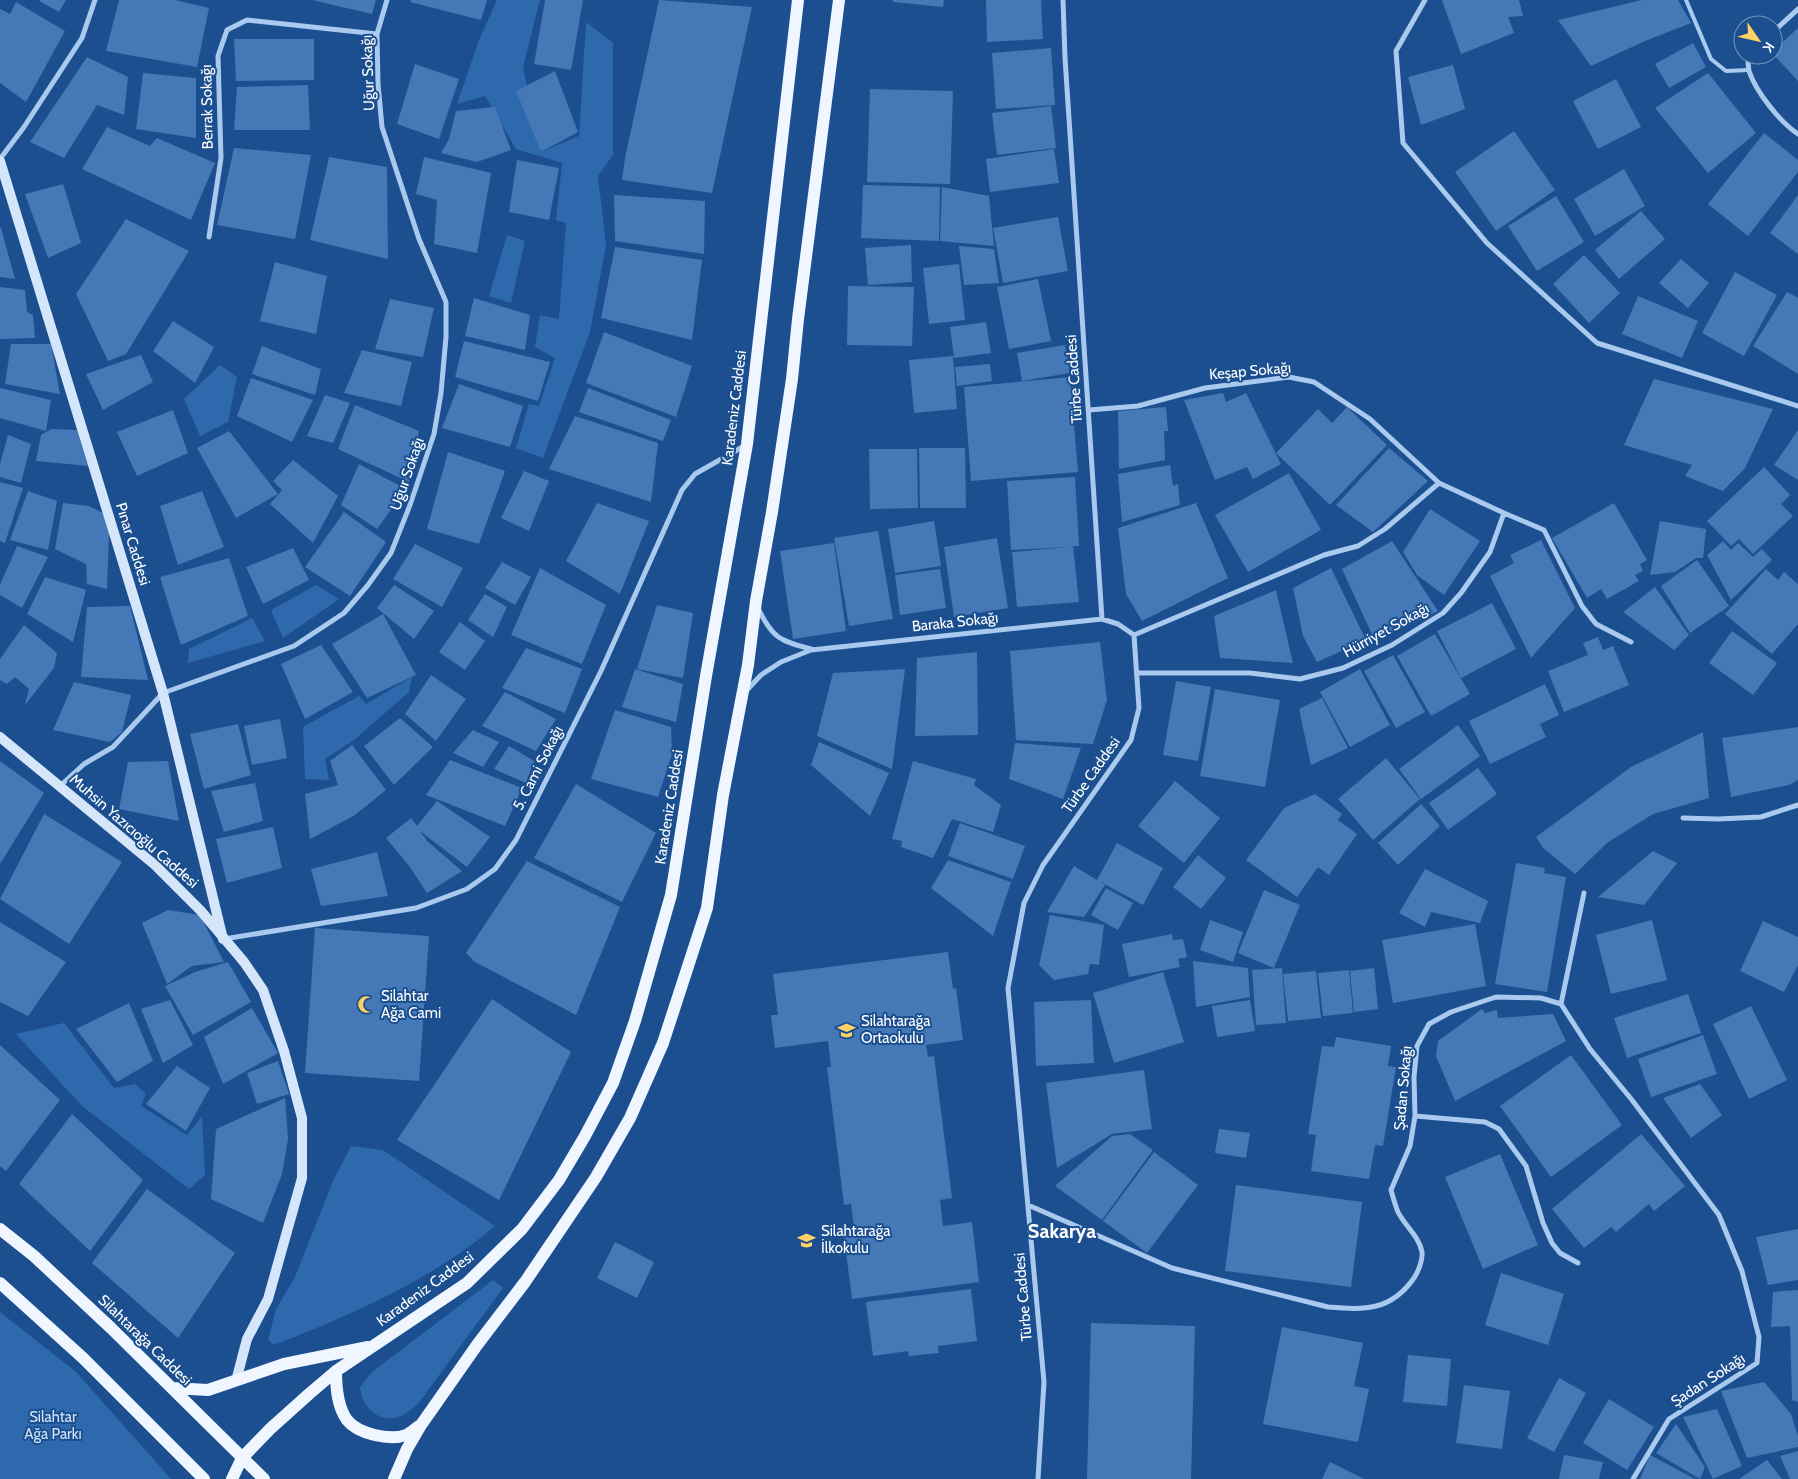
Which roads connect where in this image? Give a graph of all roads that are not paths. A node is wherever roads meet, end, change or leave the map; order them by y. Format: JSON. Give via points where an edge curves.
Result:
{"nodes":[{"id":1,"x":95,"y":0,"type":"edge"},
{"id":2,"x":387,"y":0,"type":"edge"},
{"id":3,"x":798,"y":0,"type":"edge"},
{"id":4,"x":840,"y":0,"type":"edge"},
{"id":5,"x":1063,"y":0,"type":"edge"},
{"id":6,"x":1425,"y":0,"type":"edge"},
{"id":7,"x":1686,"y":0,"type":"edge"},
{"id":8,"x":1798,"y":9,"type":"edge"},
{"id":9,"x":1783,"y":23,"type":"edge"},
{"id":10,"x":377,"y":34,"type":"junction"},
{"id":11,"x":1749,"y":65,"type":"edge"},
{"id":12,"x":1749,"y":70,"type":"junction"},
{"id":13,"x":1798,"y":134,"type":"edge"},
{"id":14,"x":0,"y":160,"type":"edge"},
{"id":15,"x":209,"y":237,"type":"dead end"},
{"id":16,"x":1798,"y":406,"type":"edge"},
{"id":17,"x":1089,"y":410,"type":"junction"},
{"id":18,"x":747,"y":444,"type":"junction"},
{"id":19,"x":1440,"y":483,"type":"junction"},
{"id":20,"x":1504,"y":513,"type":"junction"},
{"id":21,"x":756,"y":601,"type":"junction"},
{"id":22,"x":1102,"y":619,"type":"junction"},
{"id":23,"x":1134,"y":636,"type":"junction"},
{"id":24,"x":1631,"y":642,"type":"dead end"},
{"id":25,"x":811,"y":650,"type":"junction"},
{"id":26,"x":1137,"y":673,"type":"junction"},
{"id":27,"x":163,"y":693,"type":"junction"},
{"id":28,"x":742,"y":695,"type":"junction"},
{"id":29,"x":0,"y":737,"type":"edge"},
{"id":30,"x":60,"y":786,"type":"junction"},
{"id":31,"x":1798,"y":805,"type":"edge"},
{"id":32,"x":1683,"y":818,"type":"dead end"},
{"id":33,"x":1584,"y":893,"type":"dead end"},
{"id":34,"x":223,"y":939,"type":"junction"},
{"id":35,"x":1561,"y":1004,"type":"junction"},
{"id":36,"x":1415,"y":1116,"type":"junction"},
{"id":37,"x":1028,"y":1205,"type":"junction"},
{"id":38,"x":0,"y":1229,"type":"edge"},
{"id":39,"x":1578,"y":1263,"type":"dead end"},
{"id":40,"x":0,"y":1283,"type":"edge"},
{"id":41,"x":375,"y":1345,"type":"junction"},
{"id":42,"x":336,"y":1371,"type":"junction"},
{"id":43,"x":236,"y":1382,"type":"junction"},
{"id":44,"x":172,"y":1388,"type":"junction"},
{"id":45,"x":421,"y":1425,"type":"junction"},
{"id":46,"x":242,"y":1458,"type":"junction"},
{"id":47,"x":204,"y":1479,"type":"edge"},
{"id":48,"x":232,"y":1479,"type":"edge"},
{"id":49,"x":264,"y":1479,"type":"edge"},
{"id":50,"x":394,"y":1479,"type":"edge"},
{"id":51,"x":1038,"y":1479,"type":"edge"},
{"id":52,"x":1634,"y":1479,"type":"edge"}],
"edges":[{"from":1,"to":14,"type":"street","via":[[82,38]]},
{"from":2,"to":10,"type":"street","name":"Uğur Sokağı"},
{"from":3,"to":18,"type":"main road","name":"Karadeniz Caddesi"},
{"from":4,"to":21,"type":"main road","via":[[792,379]]},
{"from":5,"to":17,"type":"street","name":"Türbe Caddesi"},
{"from":6,"to":16,"type":"street","via":[[1396,51],[1403,143],[1487,243],[1597,343]]},
{"from":7,"to":12,"type":"lane","via":[[1710,59],[1726,71]]},
{"from":8,"to":9,"type":"street"},
{"from":10,"to":15,"type":"street","name":"Berrak Sokağı","via":[[247,20],[227,30],[218,56],[221,158]]},
{"from":10,"to":27,"type":"street","name":"Uğur Sokağı","via":[[382,127],[420,239],[446,302],[444,365],[434,434],[391,552],[344,613],[294,646]]},
{"from":11,"to":12,"type":"street"},
{"from":12,"to":13,"type":"street","via":[[1764,98],[1787,127]]},
{"from":14,"to":27,"type":"main road","name":"Pınar Caddesi"},
{"from":17,"to":19,"type":"street","name":"Keşap Sokağı","via":[[1138,406],[1214,386],[1290,377],[1314,382],[1370,419]]},
{"from":17,"to":22,"type":"street","name":"Türbe Caddesi"},
{"from":18,"to":34,"type":"street","name":"5. Cami Sokağı","via":[[695,474],[682,490],[601,671],[516,840],[494,869],[467,889],[416,908]]},
{"from":18,"to":41,"type":"main road","name":"Karadeniz Caddesi","via":[[671,895],[635,1021],[613,1082],[559,1180],[522,1230],[467,1283]]},
{"from":19,"to":20,"type":"street"},
{"from":19,"to":23,"type":"street","via":[[1385,529],[1358,546],[1324,555]]},
{"from":20,"to":24,"type":"street","via":[[1544,530],[1582,606],[1596,624]]},
{"from":20,"to":26,"type":"street","name":"Hürriyet Sokağı","via":[[1490,552],[1443,613],[1392,644],[1343,668],[1300,679],[1250,673]]},
{"from":21,"to":25,"type":"street","name":"Baraka Sokağı","via":[[766,626],[785,643]]},
{"from":21,"to":28,"type":"main road"},
{"from":22,"to":23,"type":"street","via":[[1118,624]]},
{"from":22,"to":25,"type":"street","name":"Baraka Sokağı"},
{"from":23,"to":26,"type":"street","name":"Türbe Caddesi"},
{"from":25,"to":28,"type":"street","name":"Baraka Sokağı","via":[[781,662],[761,675]]},
{"from":26,"to":37,"type":"street","name":"Türbe Caddesi","via":[[1139,708],[1131,740],[1042,865],[1024,903],[1008,988]]},
{"from":27,"to":30,"type":"street","name":"Uğur Sokağı","via":[[113,747],[84,764]]},
{"from":27,"to":34,"type":"main road","name":"Pınar Caddesi"},
{"from":28,"to":45,"type":"main road","via":[[707,908],[664,1043],[630,1118],[596,1177],[525,1282]]},
{"from":29,"to":30,"type":"main road","name":"Muhsin Yazıcıoğlu Caddesi"},
{"from":30,"to":34,"type":"main road","name":"Muhsin Yazıcıoğlu Caddesi","via":[[155,865],[201,911]]},
{"from":31,"to":32,"type":"street","via":[[1761,817]]},
{"from":33,"to":35,"type":"street"},
{"from":34,"to":43,"type":"main road","name":"Muhsin Yazıcıoğlu Caddesi","via":[[263,990],[302,1118],[302,1178],[268,1299],[247,1340]]},
{"from":35,"to":36,"type":"street","name":"Şadan Sokağı","via":[[1541,998],[1496,997],[1451,1012],[1429,1024],[1417,1046]]},
{"from":35,"to":52,"type":"street","name":"Şadan Sokağı","via":[[1590,1049],[1718,1216],[1742,1271],[1758,1337],[1757,1363],[1669,1419]]},
{"from":36,"to":37,"type":"street","name":"Şadan Sokağı","via":[[1410,1146],[1391,1190],[1399,1214],[1413,1232],[1422,1253],[1418,1272],[1407,1289],[1393,1300],[1372,1307],[1328,1307],[1172,1268]]},
{"from":36,"to":39,"type":"street","via":[[1485,1122],[1499,1129],[1526,1166],[1552,1244],[1560,1253]]},
{"from":37,"to":51,"type":"street","name":"Türbe Caddesi","via":[[1044,1382]]},
{"from":38,"to":44,"type":"main road","name":"Silahtarağa Caddesi","via":[[41,1263]]},
{"from":40,"to":47,"type":"main road","via":[[83,1358]]},
{"from":41,"to":42,"type":"main road","name":"Karadeniz Caddesi"},
{"from":41,"to":43,"type":"main road","via":[[284,1364]]},
{"from":42,"to":45,"type":"main road","via":[[340,1406],[348,1421],[358,1429],[377,1436],[394,1437],[406,1435]]},
{"from":42,"to":46,"type":"main road","name":"Karadeniz Caddesi"},
{"from":43,"to":44,"type":"main road","via":[[208,1390]]},
{"from":44,"to":46,"type":"main road","name":"Silahtarağa Caddesi"},
{"from":45,"to":50,"type":"main road"},
{"from":46,"to":48,"type":"main road","name":"Karadeniz Caddesi"},
{"from":46,"to":49,"type":"main road","name":"Silahtarağa Caddesi"}]}
